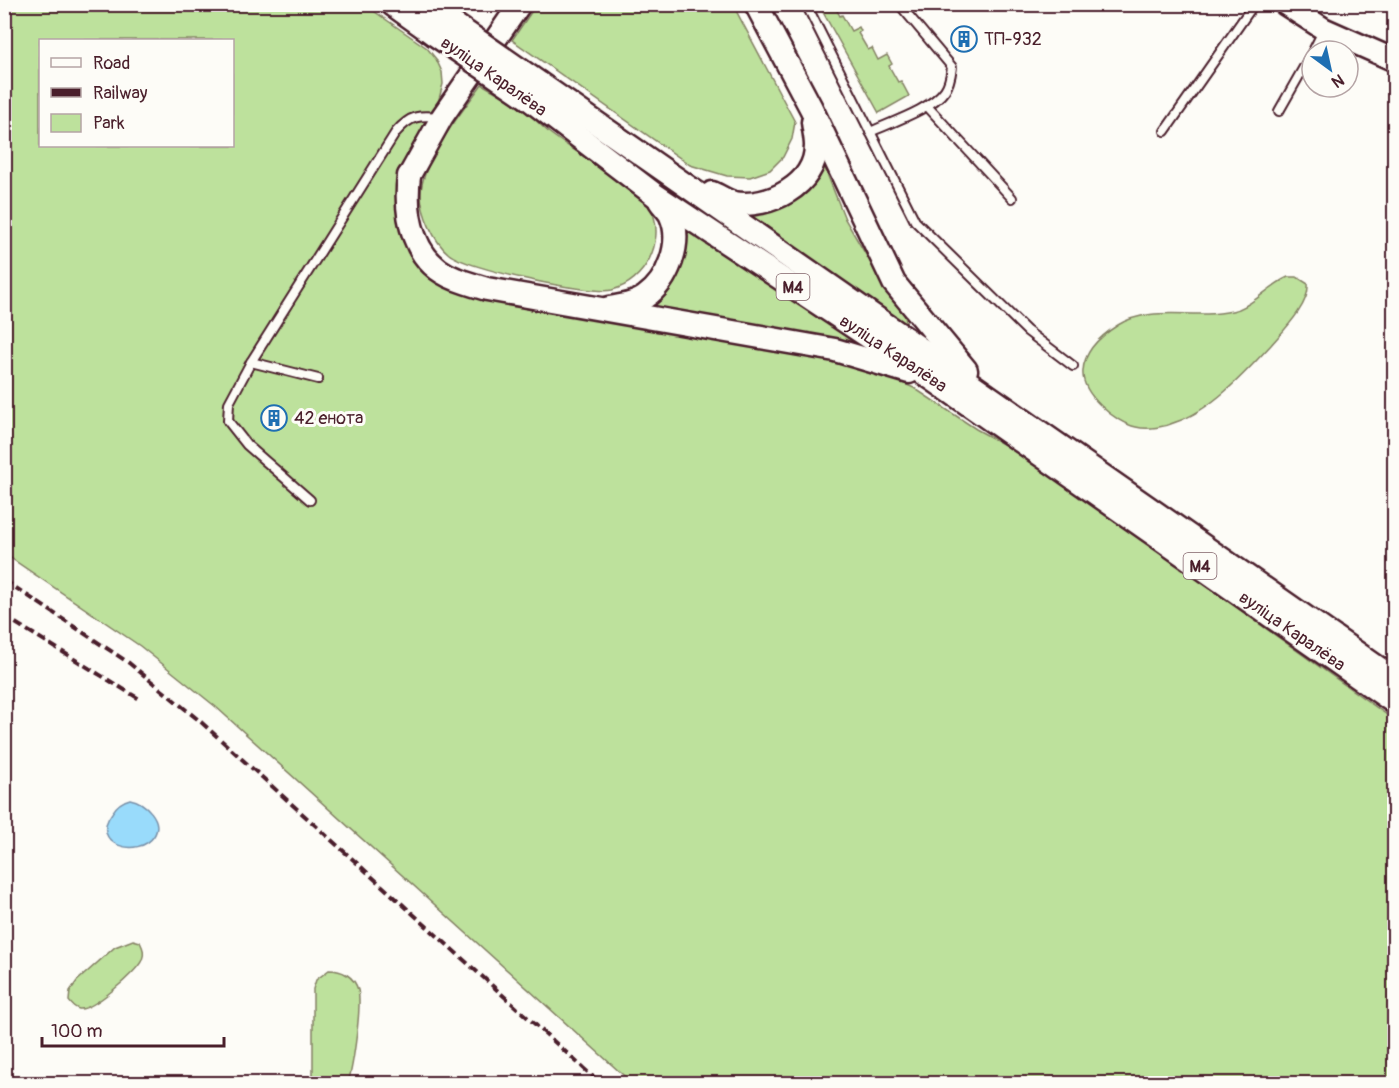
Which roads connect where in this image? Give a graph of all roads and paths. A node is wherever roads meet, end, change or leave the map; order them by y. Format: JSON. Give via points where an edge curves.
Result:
{"nodes":[{"id":1,"x":392,"y":4,"type":"edge"},
{"id":2,"x":426,"y":4,"type":"edge"},
{"id":3,"x":520,"y":4,"type":"edge"},
{"id":4,"x":756,"y":4,"type":"edge"},
{"id":5,"x":806,"y":4,"type":"edge"},
{"id":6,"x":899,"y":4,"type":"edge"},
{"id":7,"x":1254,"y":4,"type":"edge"},
{"id":8,"x":1285,"y":4,"type":"edge"},
{"id":9,"x":439,"y":26,"type":"junction"},
{"id":10,"x":1324,"y":29,"type":"junction"},
{"id":11,"x":1319,"y":39,"type":"edge"},
{"id":12,"x":1395,"y":60,"type":"edge"},
{"id":13,"x":1300,"y":75,"type":"edge"},
{"id":14,"x":534,"y":91,"type":"junction"},
{"id":15,"x":927,"y":106,"type":"junction"},
{"id":16,"x":811,"y":108,"type":"junction"},
{"id":17,"x":1279,"y":111,"type":"dead end"},
{"id":18,"x":442,"y":117,"type":"junction"},
{"id":19,"x":1165,"y":130,"type":"dead end"},
{"id":20,"x":870,"y":132,"type":"junction"},
{"id":21,"x":668,"y":172,"type":"junction"},
{"id":22,"x":409,"y":176,"type":"joint"},
{"id":23,"x":655,"y":195,"type":"junction"},
{"id":24,"x":1012,"y":198,"type":"dead end"},
{"id":25,"x":601,"y":309,"type":"junction"},
{"id":26,"x":251,"y":362,"type":"junction"},
{"id":27,"x":1073,"y":366,"type":"dead end"},
{"id":28,"x":931,"y":378,"type":"junction"},
{"id":29,"x":318,"y":379,"type":"dead end"},
{"id":30,"x":984,"y":392,"type":"junction"},
{"id":31,"x":310,"y":500,"type":"dead end"},
{"id":32,"x":1395,"y":679,"type":"edge"},
{"id":33,"x":1395,"y":702,"type":"edge"}],
"edges":[{"from":1,"to":9,"type":"main road","name":"вуліца Каралёва","number":"М4"},
{"from":2,"to":9,"type":"main road","name":"вуліца Каралёва","number":"М4"},
{"from":3,"to":18,"type":"main road"},
{"from":4,"to":16,"type":"main road"},
{"from":5,"to":20,"type":"lane"},
{"from":6,"to":15,"type":"lane","via":[[952,67],[945,90]]},
{"from":7,"to":19,"type":"lane"},
{"from":8,"to":10,"type":"main road"},
{"from":9,"to":14,"type":"main road","name":"вуліца Каралёва","number":"М4","bridge":true},
{"from":10,"to":11,"type":"lane"},
{"from":10,"to":12,"type":"main road"},
{"from":13,"to":17,"type":"lane"},
{"from":14,"to":21,"type":"main road","name":"вуліца Каралёва","number":"М4"},
{"from":14,"to":23,"type":"main road","name":"вуліца Каралёва","number":"М4"},
{"from":15,"to":20,"type":"lane"},
{"from":15,"to":24,"type":"lane"},
{"from":16,"to":21,"type":"main road","via":[[816,147],[811,165],[786,193],[753,204],[732,202]]},
{"from":16,"to":30,"type":"main road","via":[[894,283]]},
{"from":18,"to":22,"type":"main road"},
{"from":18,"to":26,"type":"lane","via":[[414,117],[396,132]]},
{"from":20,"to":27,"type":"lane","via":[[915,221],[1027,331]]},
{"from":21,"to":30,"type":"main road","name":"вуліца Каралёва","number":"М4"},
{"from":22,"to":25,"type":"main road","via":[[407,208],[414,239],[438,269],[454,279],[488,289]]},
{"from":23,"to":25,"type":"main road","via":[[671,216],[675,232],[673,257],[646,297],[628,305]]},
{"from":23,"to":28,"type":"main road","name":"вуліца Каралёва","number":"М4"},
{"from":25,"to":28,"type":"main road","via":[[835,350]]},
{"from":26,"to":29,"type":"lane"},
{"from":26,"to":31,"type":"lane","via":[[229,403],[228,421],[248,445]]},
{"from":28,"to":33,"type":"main road","name":"вуліца Каралёва","number":"М4"},
{"from":30,"to":32,"type":"main road","name":"вуліца Каралёва","number":"М4"}]}
